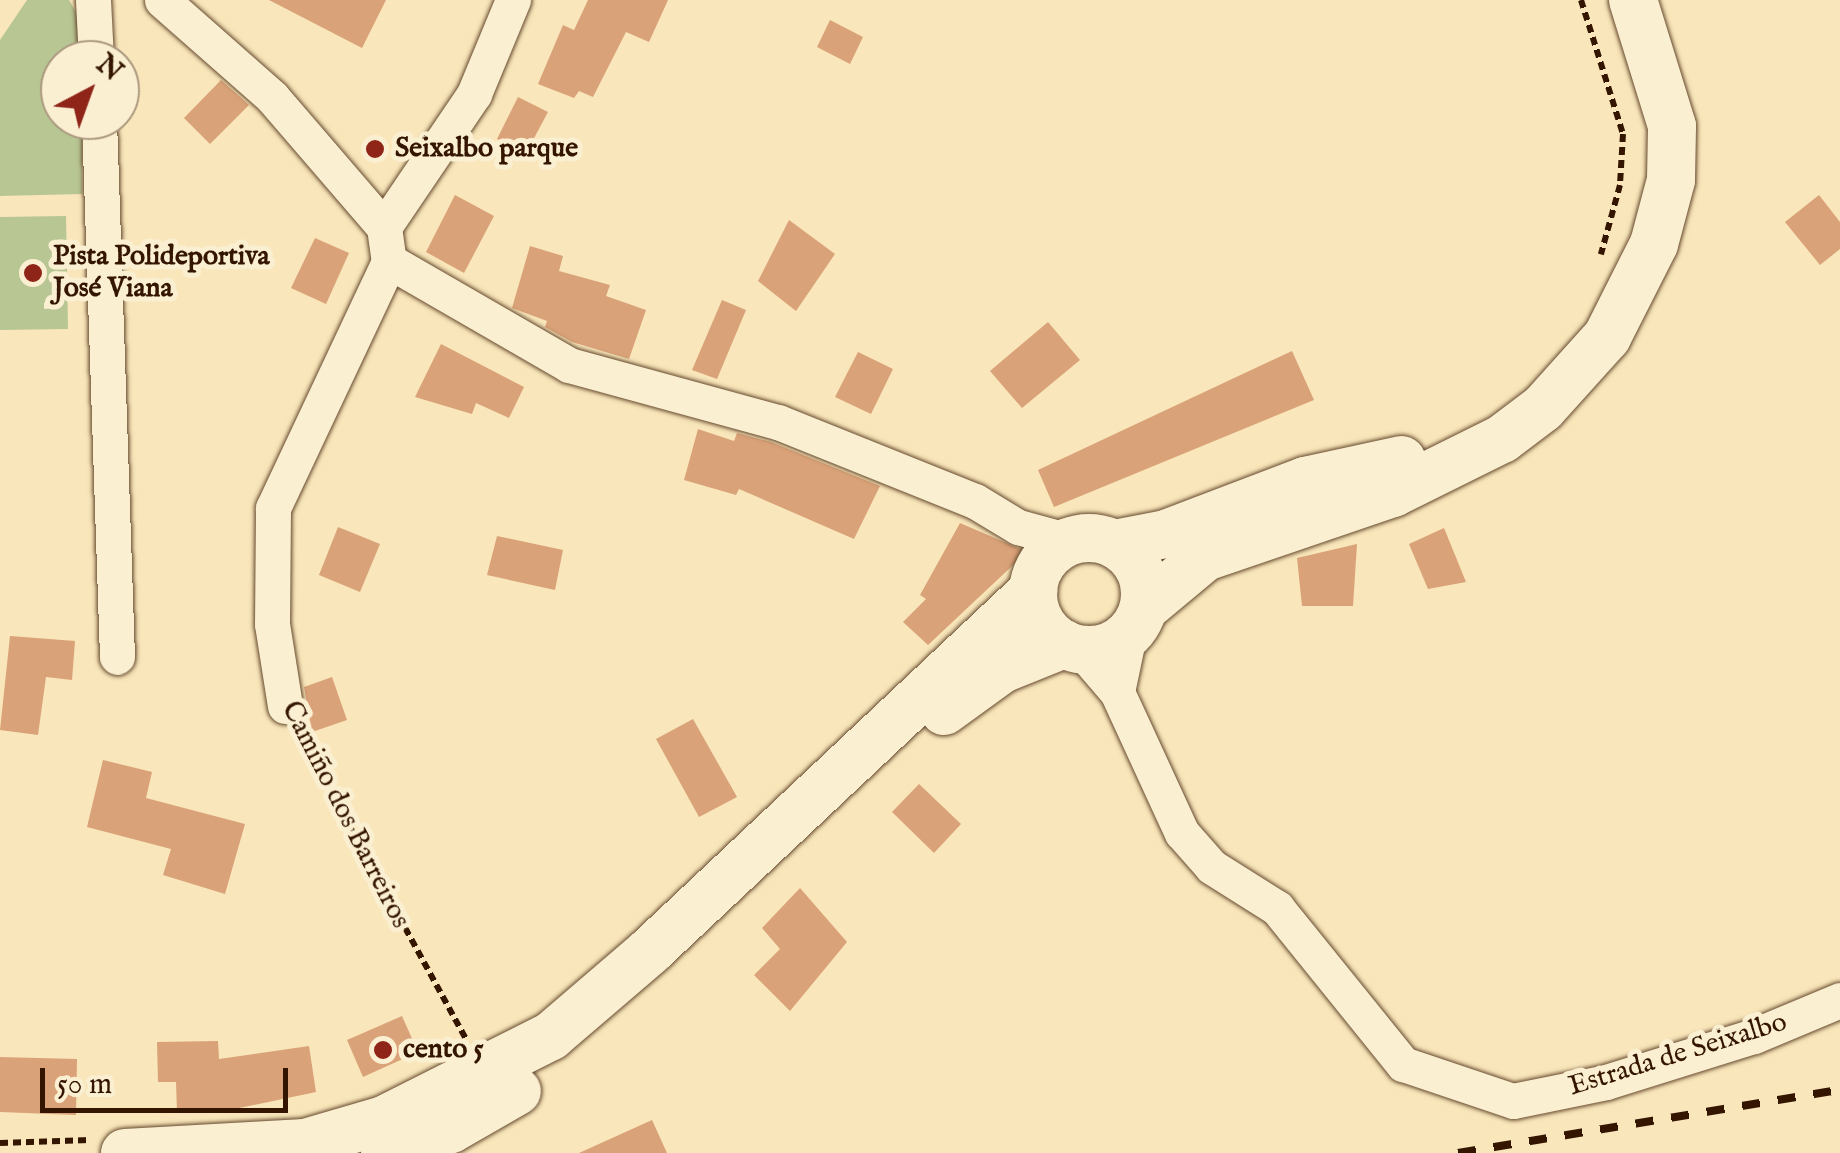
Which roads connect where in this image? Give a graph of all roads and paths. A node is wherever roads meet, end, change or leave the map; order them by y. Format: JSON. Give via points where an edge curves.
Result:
{"nodes":[{"id":1,"x":92,"y":0,"type":"edge"},
{"id":2,"x":162,"y":0,"type":"edge"},
{"id":3,"x":512,"y":0,"type":"edge"},
{"id":4,"x":1582,"y":0,"type":"edge"},
{"id":5,"x":1608,"y":0,"type":"edge"},
{"id":6,"x":1633,"y":0,"type":"edge"},
{"id":7,"x":95,"y":40,"type":"edge"},
{"id":8,"x":100,"y":140,"type":"edge"},
{"id":9,"x":386,"y":244,"type":"junction"},
{"id":10,"x":1596,"y":265,"type":"dead end"},
{"id":11,"x":1056,"y":553,"type":"junction"},
{"id":12,"x":1137,"y":621,"type":"junction"},
{"id":13,"x":1072,"y":647,"type":"junction"},
{"id":14,"x":118,"y":657,"type":"dead end"},
{"id":15,"x":1117,"y":692,"type":"junction"},
{"id":16,"x":285,"y":706,"type":"joint"},
{"id":17,"x":1840,"y":1000,"type":"edge"},
{"id":18,"x":551,"y":1036,"type":"junction"},
{"id":19,"x":486,"y":1074,"type":"junction"},
{"id":20,"x":437,"y":1141,"type":"edge"},
{"id":21,"x":0,"y":1142,"type":"edge"},
{"id":22,"x":110,"y":1147,"type":"edge"},
{"id":23,"x":327,"y":1153,"type":"edge"},
{"id":24,"x":385,"y":1153,"type":"edge"}],
"edges":[{"from":1,"to":7,"type":"street"},
{"from":2,"to":9,"type":"street","via":[[272,97]]},
{"from":3,"to":9,"type":"street","name":"Camiño dos Barreiros","via":[[474,94]]},
{"from":4,"to":10,"type":"path","via":[[1623,134],[1613,216]]},
{"from":5,"to":11,"type":"street","via":[[1637,97],[1638,191],[1613,276],[1554,366],[1502,412],[1445,444],[1259,495],[1183,528]]},
{"from":6,"to":12,"type":"street","via":[[1668,106],[1671,180],[1654,244],[1607,337],[1543,408],[1488,446],[1394,493],[1205,557]]},
{"from":8,"to":14,"type":"street"},
{"from":9,"to":11,"type":"street","via":[[569,365],[778,422],[975,500]]},
{"from":9,"to":16,"type":"street","name":"Camiño dos Barreiros","via":[[273,508],[272,624]]},
{"from":11,"to":12,"type":"street","via":[[1142,573]]},
{"from":11,"to":13,"type":"street","via":[[1040,622]]},
{"from":11,"to":18,"type":"street","via":[[650,952]]},
{"from":12,"to":13,"type":"street","via":[[1098,650]]},
{"from":12,"to":15,"type":"street"},
{"from":13,"to":15,"type":"street"},
{"from":13,"to":20,"type":"street","via":[[1002,669],[955,702],[622,1016],[549,1072]]},
{"from":15,"to":17,"type":"street","name":"Estrada de Seixalbo","via":[[1182,833],[1212,867],[1277,908],[1404,1064],[1513,1101],[1606,1082],[1754,1036]]},
{"from":16,"to":19,"type":"path","name":"Camiño dos Barreiros"},
{"from":18,"to":19,"type":"street"},
{"from":18,"to":23,"type":"street","via":[[488,1090],[444,1114]]},
{"from":19,"to":22,"type":"street","via":[[384,1120],[304,1143]]},
{"from":20,"to":24,"type":"street"},
{"from":21,"to":22,"type":"path"}]}
